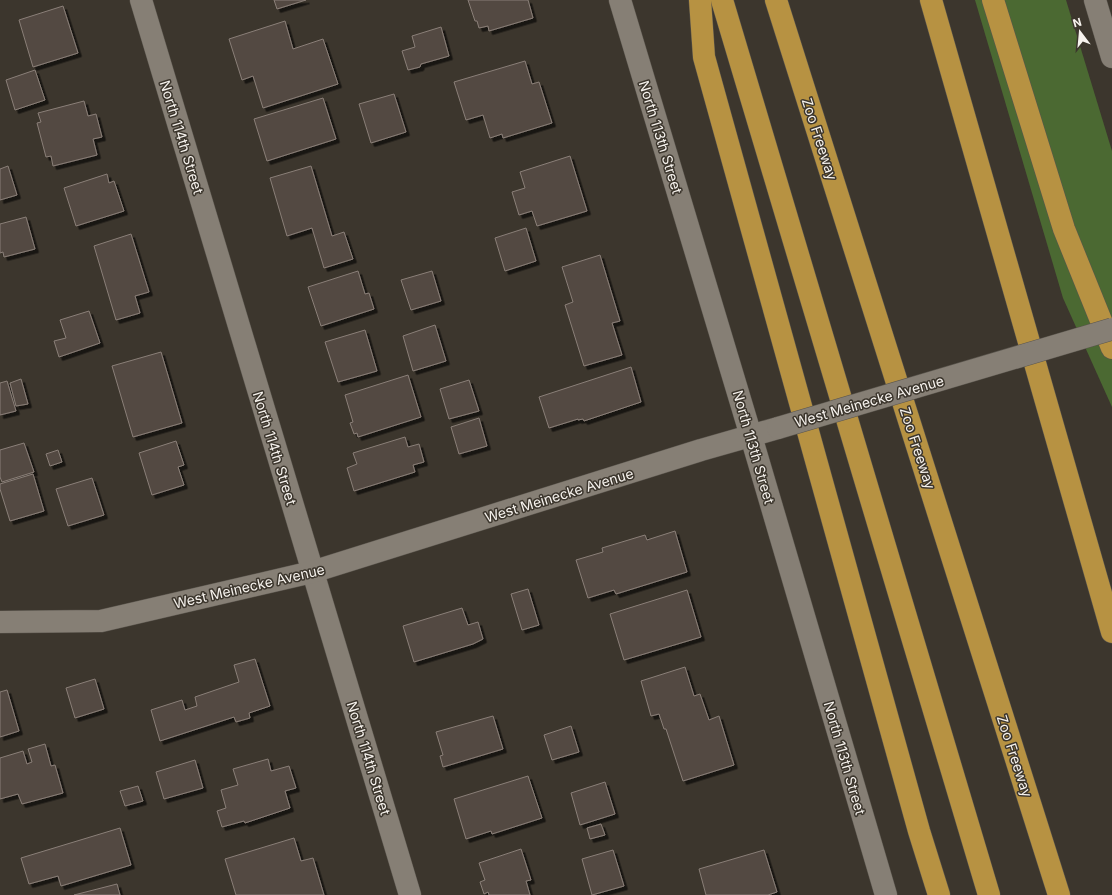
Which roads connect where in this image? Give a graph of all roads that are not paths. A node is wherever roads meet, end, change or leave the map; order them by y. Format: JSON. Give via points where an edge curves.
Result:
{"nodes":[{"id":1,"x":141,"y":0,"type":"edge"},
{"id":2,"x":620,"y":0,"type":"edge"},
{"id":3,"x":700,"y":0,"type":"edge"},
{"id":4,"x":722,"y":0,"type":"edge"},
{"id":5,"x":776,"y":0,"type":"edge"},
{"id":6,"x":931,"y":0,"type":"edge"},
{"id":7,"x":993,"y":0,"type":"edge"},
{"id":8,"x":1095,"y":0,"type":"edge"},
{"id":9,"x":1112,"y":57,"type":"edge"},
{"id":10,"x":1112,"y":329,"type":"edge"},
{"id":11,"x":1112,"y":348,"type":"edge"},
{"id":12,"x":751,"y":436,"type":"junction"},
{"id":13,"x":312,"y":572,"type":"junction"},
{"id":14,"x":0,"y":622,"type":"edge"},
{"id":15,"x":1112,"y":632,"type":"edge"},
{"id":16,"x":410,"y":895,"type":"edge"},
{"id":17,"x":886,"y":895,"type":"edge"},
{"id":18,"x":938,"y":895,"type":"edge"},
{"id":19,"x":989,"y":895,"type":"edge"},
{"id":20,"x":1059,"y":895,"type":"edge"}],
"edges":[{"from":1,"to":13,"type":"street","name":"North 114th Street"},
{"from":2,"to":12,"type":"street","name":"North 113th Street"},
{"from":3,"to":18,"type":"highway","via":[[704,57]]},
{"from":4,"to":19,"type":"highway"},
{"from":5,"to":20,"type":"highway","name":"Zoo Freeway"},
{"from":6,"to":15,"type":"highway"},
{"from":7,"to":11,"type":"highway","via":[[1064,229]]},
{"from":8,"to":9,"type":"street"},
{"from":10,"to":12,"type":"street","name":"West Meinecke Avenue","bridge":true},
{"from":12,"to":13,"type":"street","name":"West Meinecke Avenue"},
{"from":12,"to":17,"type":"street","name":"North 113th Street"},
{"from":13,"to":14,"type":"street","name":"West Meinecke Avenue","via":[[101,621]]},
{"from":13,"to":16,"type":"street","name":"North 114th Street"}]}
